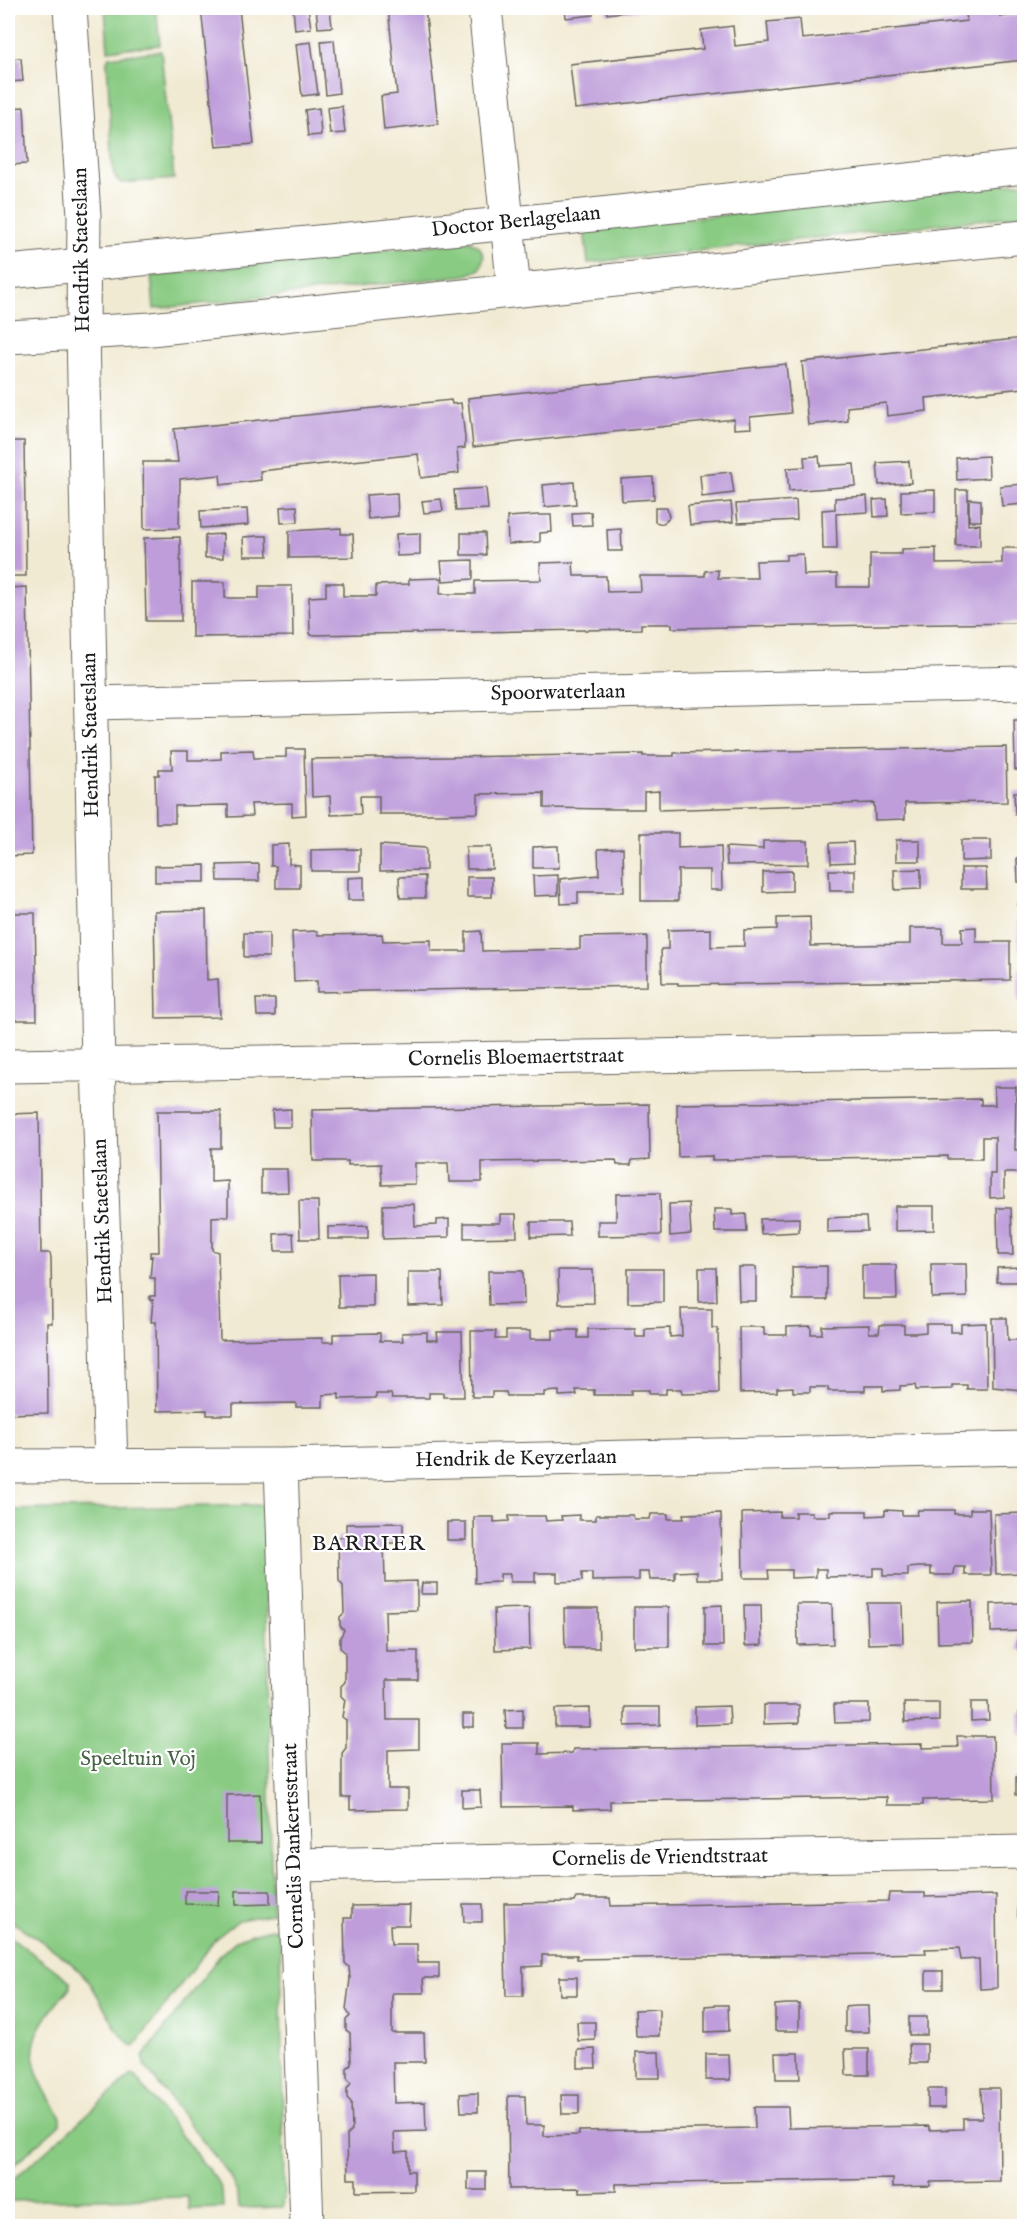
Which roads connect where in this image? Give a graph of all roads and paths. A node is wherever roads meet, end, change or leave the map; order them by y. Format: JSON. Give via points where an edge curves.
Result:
{"nodes":[{"id":1,"x":70,"y":8,"type":"edge"},
{"id":2,"x":485,"y":8,"type":"edge"},
{"id":3,"x":1024,"y":167,"type":"edge"},
{"id":4,"x":508,"y":224,"type":"junction"},
{"id":5,"x":1024,"y":237,"type":"edge"},
{"id":6,"x":85,"y":266,"type":"junction"},
{"id":7,"x":8,"y":272,"type":"edge"},
{"id":8,"x":514,"y":290,"type":"junction"},
{"id":9,"x":83,"y":332,"type":"junction"},
{"id":10,"x":8,"y":337,"type":"edge"},
{"id":11,"x":1024,"y":683,"type":"edge"},
{"id":12,"x":91,"y":704,"type":"junction"},
{"id":13,"x":1024,"y":1050,"type":"edge"},
{"id":14,"x":98,"y":1065,"type":"junction"},
{"id":15,"x":8,"y":1066,"type":"edge"},
{"id":16,"x":1024,"y":1448,"type":"edge"},
{"id":17,"x":111,"y":1464,"type":"junction"},
{"id":18,"x":281,"y":1465,"type":"junction"},
{"id":19,"x":8,"y":1466,"type":"edge"},
{"id":20,"x":1024,"y":1852,"type":"edge"},
{"id":21,"x":295,"y":1865,"type":"junction"},
{"id":22,"x":307,"y":2226,"type":"edge"}],
"edges":[{"from":1,"to":6,"type":"street","name":"Hendrik Staetslaan"},
{"from":2,"to":4,"type":"street"},
{"from":3,"to":4,"type":"street","name":"Doctor Berlagelaan"},
{"from":4,"to":6,"type":"street","name":"Doctor Berlagelaan"},
{"from":4,"to":8,"type":"street"},
{"from":5,"to":8,"type":"street"},
{"from":6,"to":7,"type":"street","name":"Doctor Berlagelaan"},
{"from":6,"to":9,"type":"street","name":"Hendrik Staetslaan"},
{"from":8,"to":9,"type":"street","via":[[151,329]]},
{"from":9,"to":10,"type":"street"},
{"from":9,"to":12,"type":"street","name":"Hendrik Staetslaan"},
{"from":11,"to":12,"type":"street","name":"Spoorwaterlaan"},
{"from":12,"to":14,"type":"street","name":"Hendrik Staetslaan"},
{"from":13,"to":14,"type":"street","name":"Cornelis Bloemaertstraat"},
{"from":14,"to":15,"type":"street","name":"Cornelis Bloemaertstraat"},
{"from":14,"to":17,"type":"street","name":"Hendrik Staetslaan"},
{"from":16,"to":18,"type":"street","name":"Hendrik de Keyzerlaan"},
{"from":17,"to":18,"type":"street","name":"Hendrik de Keyzerlaan"},
{"from":17,"to":19,"type":"street","name":"Hendrik de Keyzerlaan"},
{"from":18,"to":21,"type":"street","name":"Cornelis Dankertsstraat"},
{"from":20,"to":21,"type":"street","name":"Cornelis de Vriendtstraat"},
{"from":21,"to":22,"type":"street","name":"Cornelis Dankertsstraat"}]}
